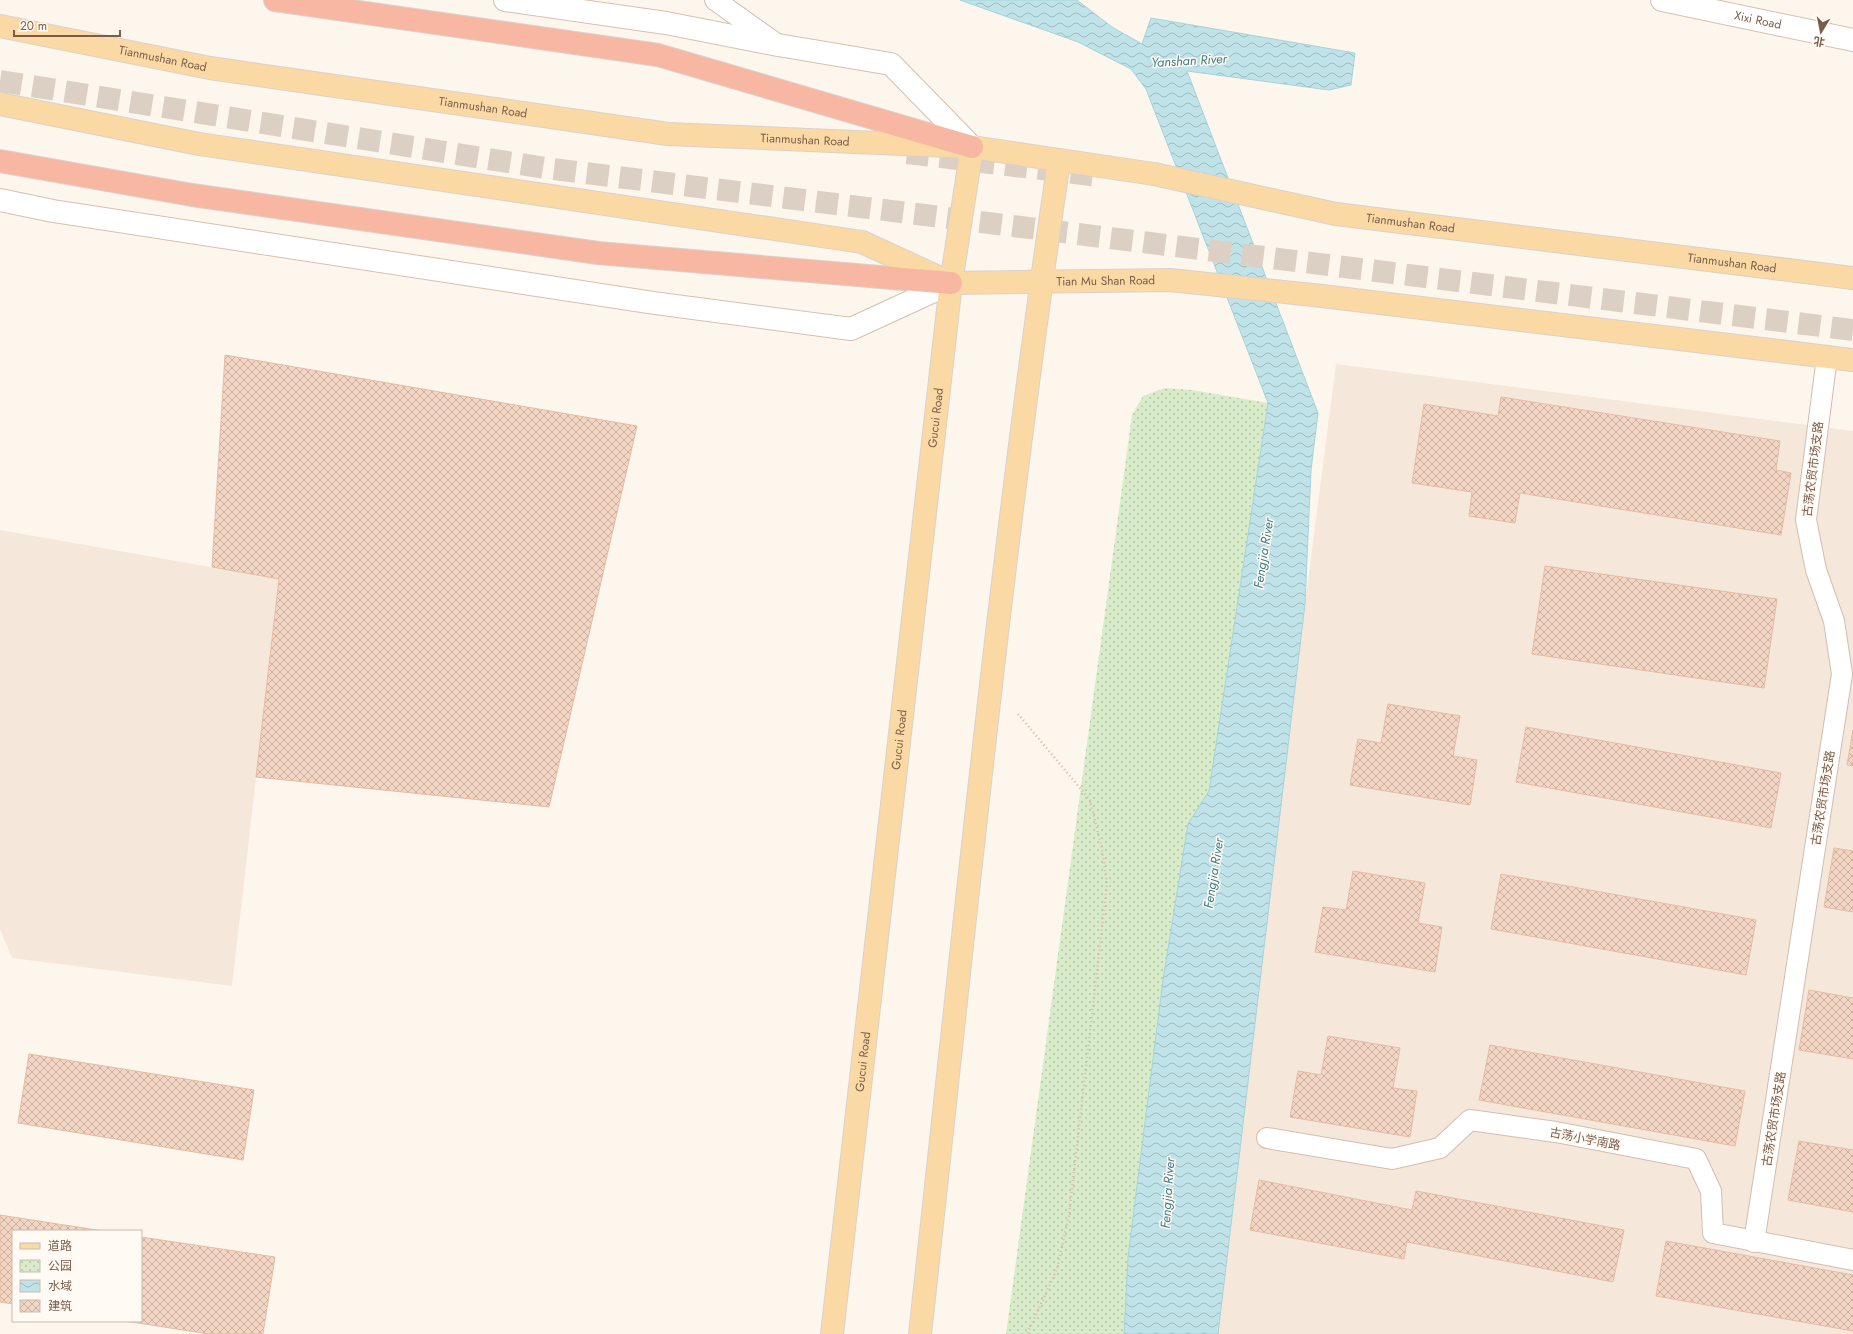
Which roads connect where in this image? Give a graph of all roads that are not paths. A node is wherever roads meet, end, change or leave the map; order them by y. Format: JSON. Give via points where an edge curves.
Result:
{"nodes":[{"id":1,"x":275,"y":0,"type":"edge"},
{"id":2,"x":505,"y":0,"type":"edge"},
{"id":3,"x":715,"y":0,"type":"edge"},
{"id":4,"x":1662,"y":0,"type":"edge"},
{"id":5,"x":0,"y":26,"type":"edge"},
{"id":6,"x":1853,"y":40,"type":"edge"},
{"id":7,"x":778,"y":45,"type":"junction"},
{"id":8,"x":0,"y":104,"type":"edge"},
{"id":9,"x":972,"y":147,"type":"junction"},
{"id":10,"x":0,"y":161,"type":"edge"},
{"id":11,"x":1059,"y":161,"type":"junction"},
{"id":12,"x":0,"y":200,"type":"edge"},
{"id":13,"x":1853,"y":278,"type":"edge"},
{"id":14,"x":1041,"y":281,"type":"junction"},
{"id":15,"x":951,"y":283,"type":"junction"},
{"id":16,"x":1827,"y":357,"type":"junction"},
{"id":17,"x":1853,"y":360,"type":"edge"},
{"id":18,"x":1267,"y":1138,"type":"dead end"},
{"id":19,"x":1754,"y":1242,"type":"junction"},
{"id":20,"x":1853,"y":1260,"type":"edge"},
{"id":21,"x":832,"y":1334,"type":"edge"},
{"id":22,"x":920,"y":1334,"type":"edge"}],
"edges":[{"from":1,"to":9,"type":"highway","via":[[658,56]]},
{"from":2,"to":7,"type":"main road","via":[[666,23]]},
{"from":3,"to":7,"type":"lane"},
{"from":4,"to":6,"type":"main road","name":"Xixi Road"},
{"from":5,"to":9,"type":"main road","name":"Tianmushan Road","via":[[210,68],[668,134]]},
{"from":7,"to":9,"type":"main road","via":[[891,64]]},
{"from":8,"to":15,"type":"main road","via":[[199,144],[862,242]]},
{"from":9,"to":11,"type":"main road","name":"Tianmushan Road"},
{"from":9,"to":15,"type":"main road","name":"Gucui Road"},
{"from":10,"to":15,"type":"highway","via":[[192,195],[598,253]]},
{"from":11,"to":13,"type":"main road","name":"Tianmushan Road","bridge":true,"via":[[1154,174],[1336,214]]},
{"from":11,"to":14,"type":"main road"},
{"from":12,"to":15,"type":"main road","via":[[53,211],[654,303],[851,329]]},
{"from":14,"to":15,"type":"main road"},
{"from":14,"to":16,"type":"main road","name":"Tian Mu Shan Road","via":[[1170,280]]},
{"from":14,"to":22,"type":"main road","via":[[991,684]]},
{"from":15,"to":21,"type":"main road","name":"Gucui Road"},
{"from":16,"to":17,"type":"main road"},
{"from":16,"to":19,"type":"lane","name":"古荡农贸市场支路","via":[[1806,520],[1816,570],[1834,620],[1842,674]]},
{"from":18,"to":19,"type":"lane","name":"古荡小学南路","via":[[1392,1159],[1440,1148],[1470,1120],[1556,1132],[1696,1159],[1711,1191],[1713,1233]]},
{"from":19,"to":20,"type":"lane","name":"古荡小学南路"}]}
